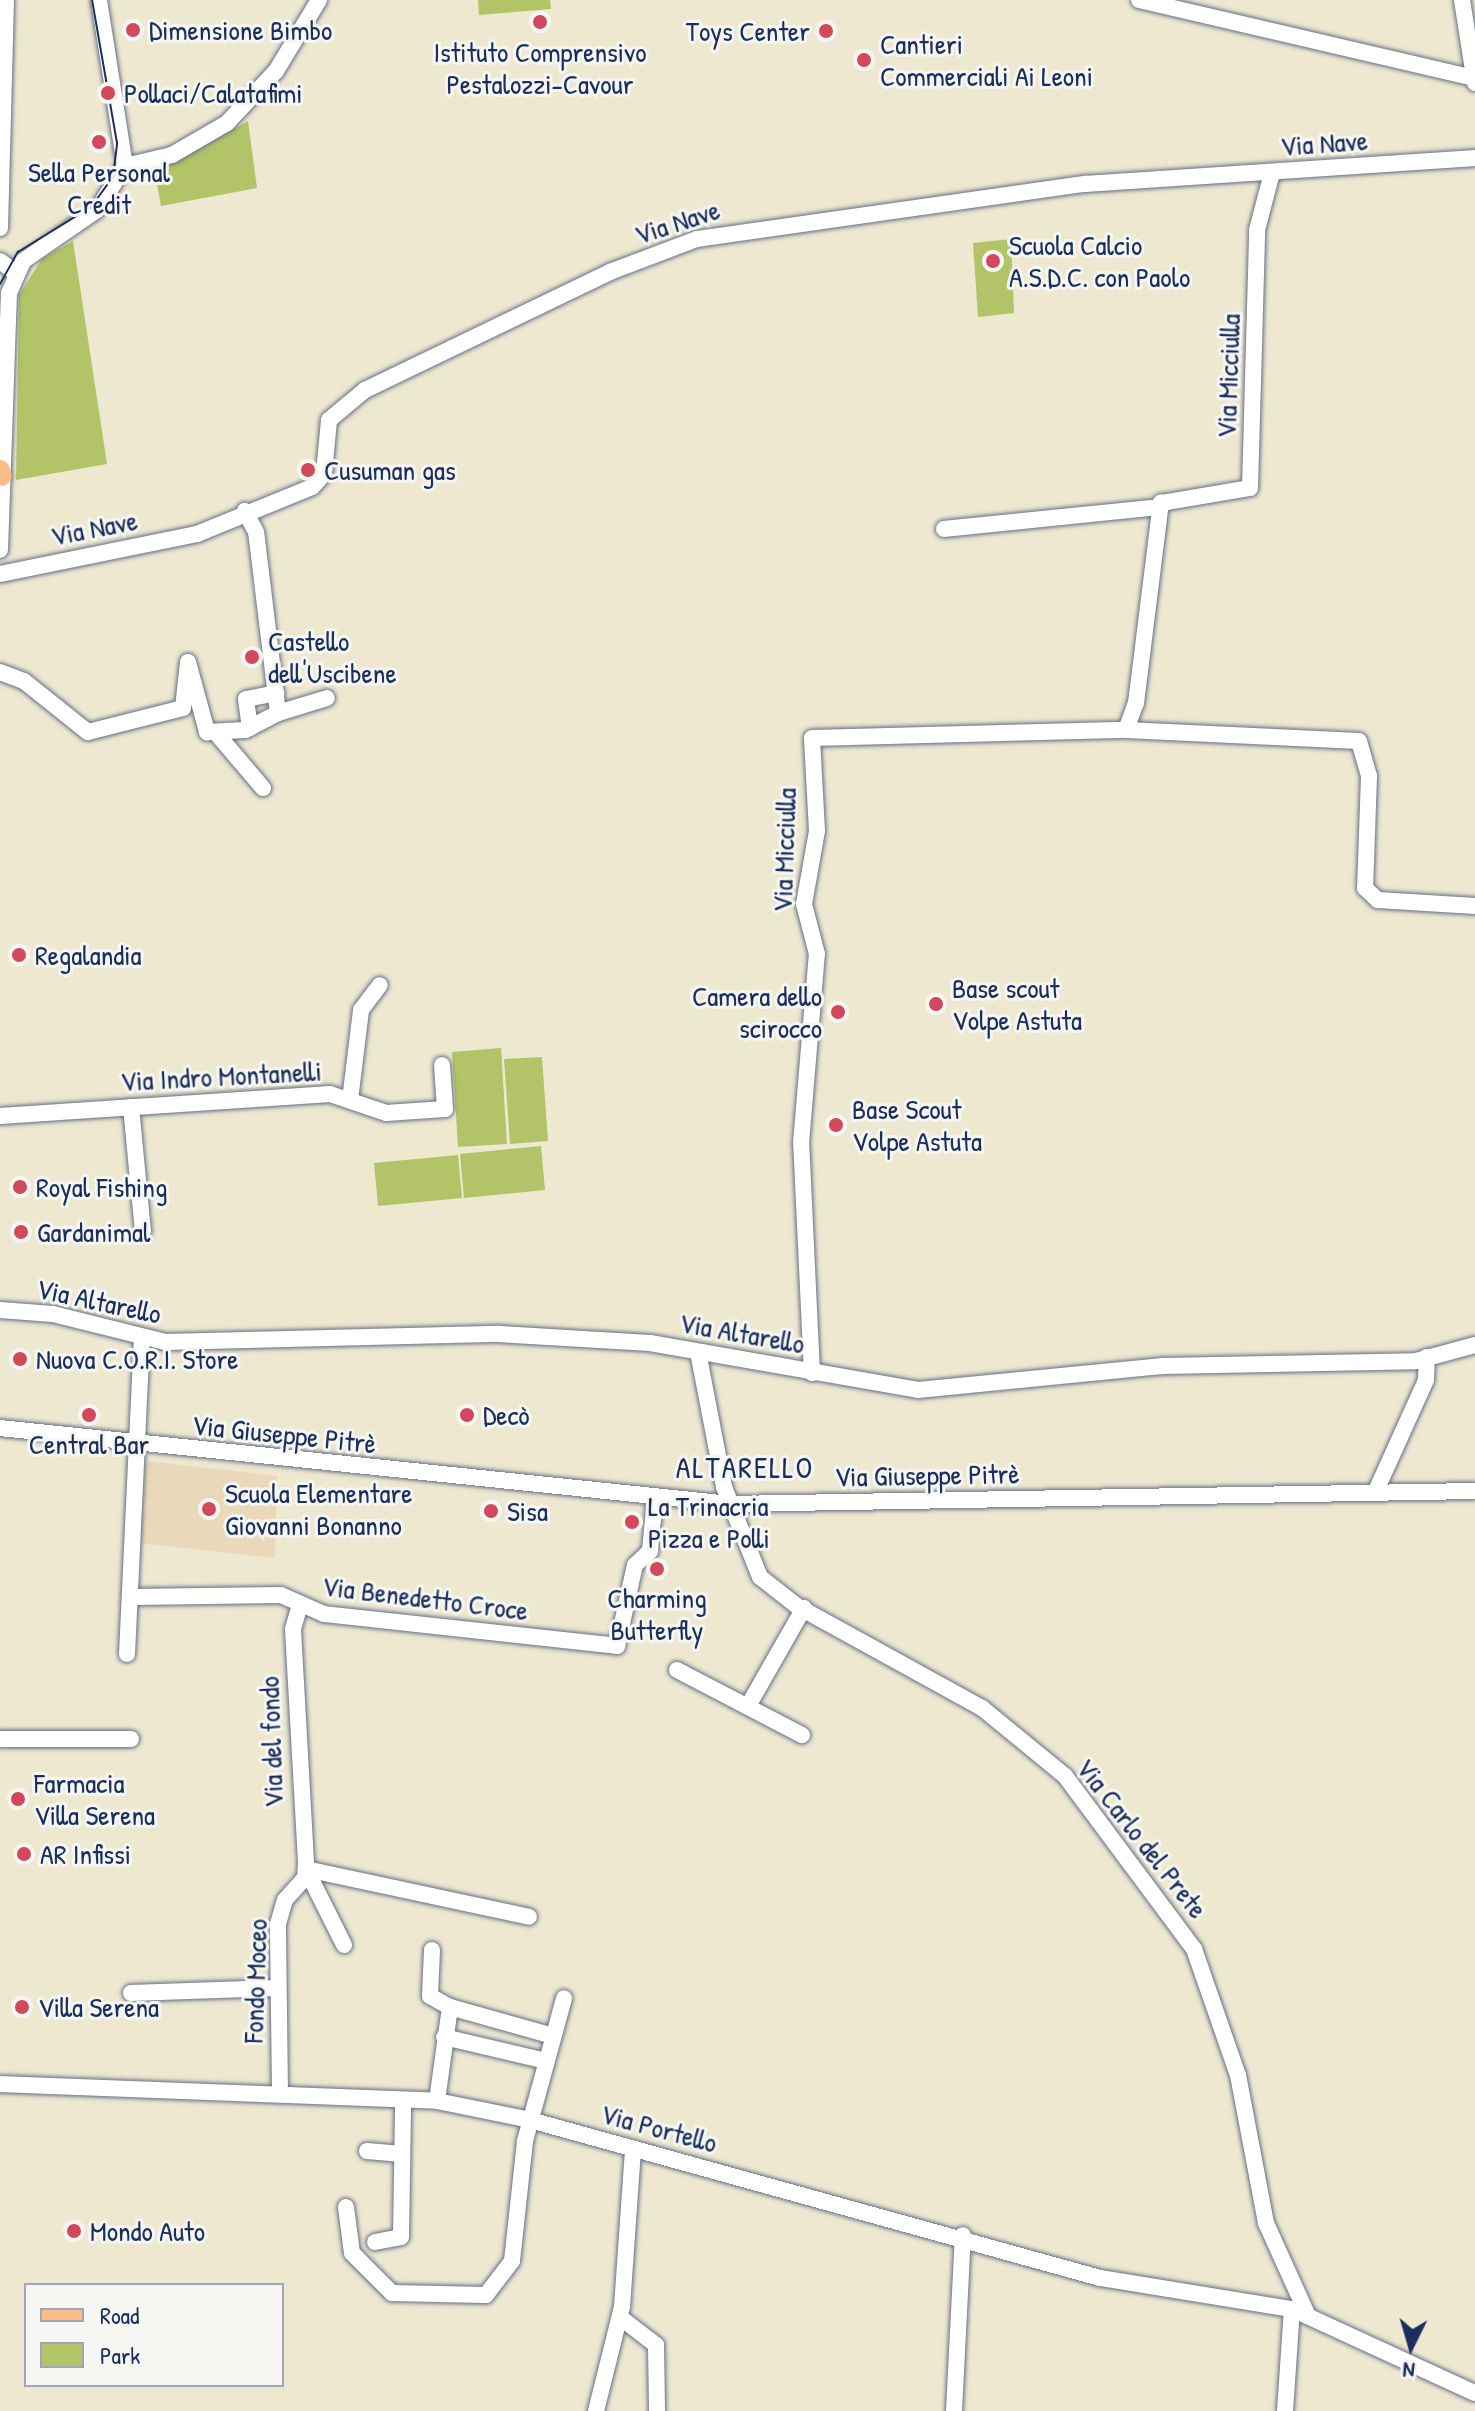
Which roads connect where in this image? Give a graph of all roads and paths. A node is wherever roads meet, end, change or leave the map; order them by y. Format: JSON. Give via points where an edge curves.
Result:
{"nodes":[{"id":1,"x":6,"y":0,"type":"edge"},
{"id":2,"x":99,"y":0,"type":"edge"},
{"id":3,"x":319,"y":0,"type":"edge"},
{"id":4,"x":1139,"y":0,"type":"edge"},
{"id":5,"x":1462,"y":0,"type":"edge"},
{"id":6,"x":1474,"y":81,"type":"edge"},
{"id":7,"x":1475,"y":158,"type":"edge"},
{"id":8,"x":125,"y":166,"type":"junction"},
{"id":9,"x":1272,"y":173,"type":"junction"},
{"id":10,"x":0,"y":228,"type":"edge"},
{"id":11,"x":0,"y":261,"type":"edge"},
{"id":12,"x":16,"y":273,"type":"junction"},
{"id":13,"x":1,"y":473,"type":"edge"},
{"id":14,"x":1161,"y":507,"type":"junction"},
{"id":15,"x":245,"y":511,"type":"junction"},
{"id":16,"x":944,"y":529,"type":"dead end"},
{"id":17,"x":0,"y":550,"type":"edge"},
{"id":18,"x":0,"y":574,"type":"edge"},
{"id":19,"x":0,"y":672,"type":"edge"},
{"id":20,"x":276,"y":693,"type":"junction"},
{"id":21,"x":327,"y":698,"type":"dead end"},
{"id":22,"x":278,"y":713,"type":"junction"},
{"id":23,"x":250,"y":728,"type":"junction"},
{"id":24,"x":1126,"y":730,"type":"junction"},
{"id":25,"x":217,"y":734,"type":"junction"},
{"id":26,"x":263,"y":788,"type":"dead end"},
{"id":27,"x":1475,"y":906,"type":"edge"},
{"id":28,"x":380,"y":985,"type":"dead end"},
{"id":29,"x":442,"y":1065,"type":"dead end"},
{"id":30,"x":350,"y":1100,"type":"junction"},
{"id":31,"x":131,"y":1107,"type":"junction"},
{"id":32,"x":0,"y":1116,"type":"edge"},
{"id":33,"x":143,"y":1231,"type":"dead end"},
{"id":34,"x":0,"y":1310,"type":"edge"},
{"id":35,"x":142,"y":1339,"type":"junction"},
{"id":36,"x":1475,"y":1345,"type":"edge"},
{"id":37,"x":698,"y":1352,"type":"junction"},
{"id":38,"x":1427,"y":1357,"type":"junction"},
{"id":39,"x":812,"y":1373,"type":"junction"},
{"id":40,"x":0,"y":1428,"type":"edge"},
{"id":41,"x":138,"y":1445,"type":"junction"},
{"id":42,"x":1475,"y":1491,"type":"edge"},
{"id":43,"x":1375,"y":1493,"type":"junction"},
{"id":44,"x":655,"y":1498,"type":"junction"},
{"id":45,"x":730,"y":1504,"type":"junction"},
{"id":46,"x":131,"y":1597,"type":"junction"},
{"id":47,"x":300,"y":1604,"type":"junction"},
{"id":48,"x":804,"y":1608,"type":"junction"},
{"id":49,"x":127,"y":1654,"type":"dead end"},
{"id":50,"x":677,"y":1670,"type":"dead end"},
{"id":51,"x":748,"y":1706,"type":"junction"},
{"id":52,"x":802,"y":1735,"type":"dead end"},
{"id":53,"x":0,"y":1739,"type":"edge"},
{"id":54,"x":131,"y":1739,"type":"dead end"},
{"id":55,"x":306,"y":1873,"type":"junction"},
{"id":56,"x":529,"y":1917,"type":"dead end"},
{"id":57,"x":344,"y":1945,"type":"dead end"},
{"id":58,"x":432,"y":1950,"type":"dead end"},
{"id":59,"x":276,"y":1988,"type":"junction"},
{"id":60,"x":131,"y":1993,"type":"dead end"},
{"id":61,"x":564,"y":1998,"type":"dead end"},
{"id":62,"x":450,"y":2007,"type":"junction"},
{"id":63,"x":553,"y":2036,"type":"junction"},
{"id":64,"x":444,"y":2037,"type":"junction"},
{"id":65,"x":546,"y":2061,"type":"junction"},
{"id":66,"x":0,"y":2084,"type":"edge"},
{"id":67,"x":280,"y":2094,"type":"junction"},
{"id":68,"x":437,"y":2101,"type":"junction"},
{"id":69,"x":403,"y":2108,"type":"junction"},
{"id":70,"x":530,"y":2120,"type":"junction"},
{"id":71,"x":633,"y":2148,"type":"junction"},
{"id":72,"x":367,"y":2151,"type":"dead end"},
{"id":73,"x":399,"y":2154,"type":"junction"},
{"id":74,"x":346,"y":2207,"type":"dead end"},
{"id":75,"x":963,"y":2235,"type":"junction"},
{"id":76,"x":375,"y":2242,"type":"dead end"},
{"id":77,"x":1300,"y":2312,"type":"junction"},
{"id":78,"x":621,"y":2318,"type":"junction"},
{"id":79,"x":1475,"y":2393,"type":"edge"},
{"id":80,"x":596,"y":2411,"type":"edge"},
{"id":81,"x":657,"y":2411,"type":"edge"},
{"id":82,"x":954,"y":2411,"type":"edge"},
{"id":83,"x":1285,"y":2411,"type":"edge"}],
"edges":[{"from":1,"to":10,"type":"street"},
{"from":2,"to":8,"type":"street"},
{"from":3,"to":8,"type":"street","via":[[276,71],[227,123],[154,162]]},
{"from":4,"to":6,"type":"street"},
{"from":5,"to":6,"type":"street"},
{"from":7,"to":9,"type":"street","name":"Via Nave"},
{"from":8,"to":12,"type":"street","via":[[108,199],[35,249]]},
{"from":9,"to":14,"type":"street","name":"Via Micciulla","via":[[1257,230],[1250,488],[1171,496]]},
{"from":9,"to":15,"type":"street","name":"Via Nave","via":[[997,193],[697,239],[610,272],[365,390],[329,420],[319,483]]},
{"from":11,"to":12,"type":"street"},
{"from":12,"to":13,"type":"street","via":[[8,307]]},
{"from":13,"to":17,"type":"street"},
{"from":14,"to":16,"type":"street","name":"Via Micciulla"},
{"from":14,"to":24,"type":"street","via":[[1136,703]]},
{"from":15,"to":18,"type":"street","name":"Via Nave","via":[[197,534]]},
{"from":15,"to":20,"type":"street","via":[[256,532]]},
{"from":19,"to":25,"type":"street","via":[[24,681],[88,732],[183,708],[192,663],[207,732]]},
{"from":20,"to":22,"type":"street"},
{"from":20,"to":23,"type":"street","via":[[246,699]]},
{"from":21,"to":22,"type":"street"},
{"from":22,"to":23,"type":"street"},
{"from":23,"to":25,"type":"street"},
{"from":24,"to":27,"type":"street","name":"Via Micciulla","via":[[1359,741],[1369,776],[1365,888],[1378,900]]},
{"from":24,"to":39,"type":"street","name":"Via Micciulla","via":[[812,738],[817,831],[804,904],[817,965],[801,1143]]},
{"from":25,"to":26,"type":"street"},
{"from":28,"to":30,"type":"street","via":[[361,1010]]},
{"from":29,"to":30,"type":"street","name":"Via Indro Montanelli","via":[[445,1109],[386,1113]]},
{"from":30,"to":31,"type":"street","name":"Via Indro Montanelli","via":[[330,1094]]},
{"from":31,"to":32,"type":"street","name":"Via Indro Montanelli"},
{"from":31,"to":33,"type":"street"},
{"from":34,"to":35,"type":"street","name":"Via Altarello","via":[[53,1314]]},
{"from":35,"to":37,"type":"street","name":"Via Altarello","via":[[499,1334]]},
{"from":35,"to":41,"type":"street"},
{"from":36,"to":38,"type":"street","name":"Via Altarello"},
{"from":37,"to":39,"type":"street","name":"Via Altarello"},
{"from":37,"to":45,"type":"street","name":"Via Carlo del Prete"},
{"from":38,"to":39,"type":"street","name":"Via Altarello","via":[[1163,1366],[918,1390]]},
{"from":38,"to":43,"type":"street","via":[[1426,1380]]},
{"from":40,"to":41,"type":"street","name":"Via Giuseppe Pitrè"},
{"from":41,"to":44,"type":"street","name":"Via Giuseppe Pitrè"},
{"from":41,"to":46,"type":"street"},
{"from":42,"to":43,"type":"street","name":"Via Giuseppe Pitrè"},
{"from":43,"to":45,"type":"street","name":"Via Giuseppe Pitrè"},
{"from":44,"to":45,"type":"street","name":"Via Giuseppe Pitrè"},
{"from":44,"to":47,"type":"street","name":"Via Benedetto Croce","via":[[650,1551],[635,1565],[619,1645],[324,1614]]},
{"from":45,"to":48,"type":"street","name":"Via Carlo del Prete","via":[[760,1577]]},
{"from":46,"to":47,"type":"street","name":"Via Benedetto Croce","via":[[281,1595]]},
{"from":46,"to":49,"type":"street"},
{"from":47,"to":55,"type":"street","name":"Via del fondo","via":[[293,1629]]},
{"from":48,"to":51,"type":"street"},
{"from":48,"to":77,"type":"street","name":"Via Carlo del Prete","via":[[982,1708],[1053,1767],[1166,1907],[1209,1986],[1238,2075],[1266,2223]]},
{"from":50,"to":51,"type":"street"},
{"from":51,"to":52,"type":"street"},
{"from":53,"to":54,"type":"street"},
{"from":55,"to":56,"type":"street"},
{"from":55,"to":57,"type":"street"},
{"from":55,"to":59,"type":"street","name":"Fondo Moceo","via":[[285,1900],[278,1924]]},
{"from":58,"to":62,"type":"street","via":[[430,1996]]},
{"from":59,"to":60,"type":"street"},
{"from":59,"to":67,"type":"street","name":"Fondo Moceo"},
{"from":61,"to":63,"type":"street"},
{"from":62,"to":63,"type":"street"},
{"from":62,"to":64,"type":"street"},
{"from":63,"to":65,"type":"street"},
{"from":64,"to":65,"type":"street"},
{"from":64,"to":68,"type":"street"},
{"from":65,"to":70,"type":"street"},
{"from":66,"to":67,"type":"street","name":"Via Portello"},
{"from":67,"to":69,"type":"street","name":"Via Portello"},
{"from":68,"to":69,"type":"street","name":"Via Portello"},
{"from":68,"to":70,"type":"street","name":"Via Portello"},
{"from":69,"to":73,"type":"street"},
{"from":70,"to":71,"type":"street","name":"Via Portello"},
{"from":70,"to":74,"type":"street","via":[[512,2261],[486,2295],[392,2293],[352,2253]]},
{"from":71,"to":75,"type":"street","name":"Via Portello"},
{"from":71,"to":78,"type":"street"},
{"from":72,"to":73,"type":"street"},
{"from":73,"to":76,"type":"street","via":[[401,2237]]},
{"from":75,"to":77,"type":"street","name":"Via Portello","via":[[1100,2278]]},
{"from":75,"to":82,"type":"street"},
{"from":77,"to":79,"type":"street","name":"Via Portello"},
{"from":77,"to":83,"type":"street"},
{"from":78,"to":80,"type":"street"},
{"from":78,"to":81,"type":"street","via":[[656,2345]]}]}
